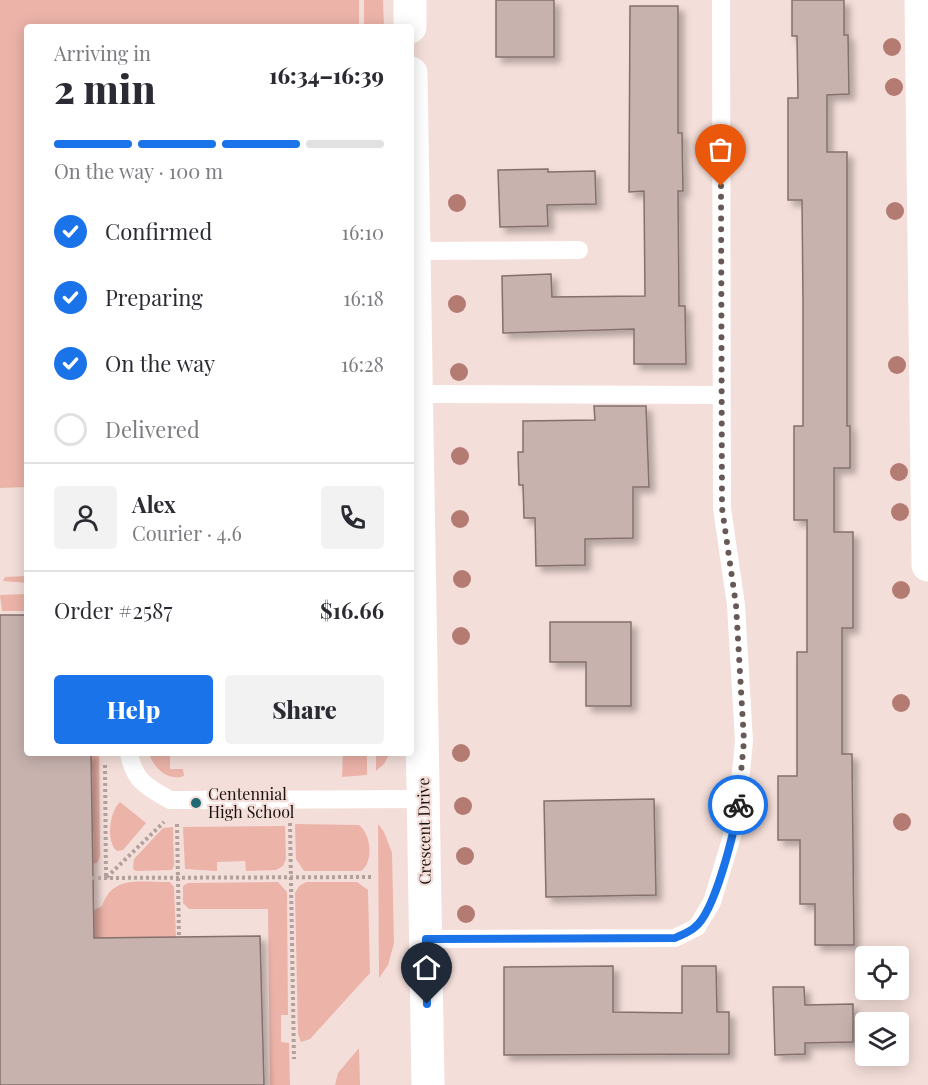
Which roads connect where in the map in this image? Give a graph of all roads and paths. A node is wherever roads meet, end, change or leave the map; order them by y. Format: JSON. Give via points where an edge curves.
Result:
{"nodes":[{"id":1,"x":410,"y":0,"type":"edge"},
{"id":2,"x":721,"y":0,"type":"edge"},
{"id":3,"x":921,"y":0,"type":"edge"},
{"id":4,"x":410,"y":24,"type":"edge"},
{"id":5,"x":579,"y":250,"type":"dead end"},
{"id":6,"x":414,"y":251,"type":"joint"},
{"id":7,"x":417,"y":394,"type":"junction"},
{"id":8,"x":721,"y":395,"type":"junction"},
{"id":9,"x":928,"y":565,"type":"edge"},
{"id":10,"x":130,"y":756,"type":"edge"},
{"id":11,"x":105,"y":765,"type":"dead end"},
{"id":12,"x":423,"y":800,"type":"junction"},
{"id":13,"x":290,"y":820,"type":"dead end"},
{"id":14,"x":165,"y":821,"type":"dead end"},
{"id":15,"x":177,"y":821,"type":"dead end"},
{"id":16,"x":291,"y":877,"type":"junction"},
{"id":17,"x":372,"y":877,"type":"dead end"},
{"id":18,"x":92,"y":878,"type":"dead end"},
{"id":19,"x":106,"y":878,"type":"junction"},
{"id":20,"x":178,"y":878,"type":"junction"},
{"id":21,"x":180,"y":937,"type":"dead end"},
{"id":22,"x":426,"y":939,"type":"junction"},
{"id":23,"x":294,"y":1059,"type":"dead end"},
{"id":24,"x":428,"y":1085,"type":"edge"}],
"edges":[{"from":1,"to":4,"type":"street"},
{"from":2,"to":8,"type":"lane"},
{"from":3,"to":9,"type":"street"},
{"from":5,"to":6,"type":"lane"},
{"from":6,"to":7,"type":"street","name":"Crescent Drive"},
{"from":7,"to":8,"type":"lane"},
{"from":7,"to":12,"type":"street","name":"Crescent Drive"},
{"from":8,"to":22,"type":"lane","via":[[722,508],[736,605],[744,741],[736,823],[712,902],[697,927],[675,938]]},
{"from":10,"to":12,"type":"lane","via":[[132,770],[146,787],[170,801]]},
{"from":11,"to":19,"type":"path"},
{"from":12,"to":22,"type":"street","name":"Crescent Drive"},
{"from":13,"to":16,"type":"path"},
{"from":14,"to":19,"type":"path"},
{"from":15,"to":20,"type":"path"},
{"from":16,"to":17,"type":"path"},
{"from":16,"to":20,"type":"path"},
{"from":16,"to":23,"type":"path"},
{"from":18,"to":19,"type":"path"},
{"from":19,"to":20,"type":"path"},
{"from":20,"to":21,"type":"path"},
{"from":22,"to":24,"type":"street","name":"Crescent Drive"}]}
